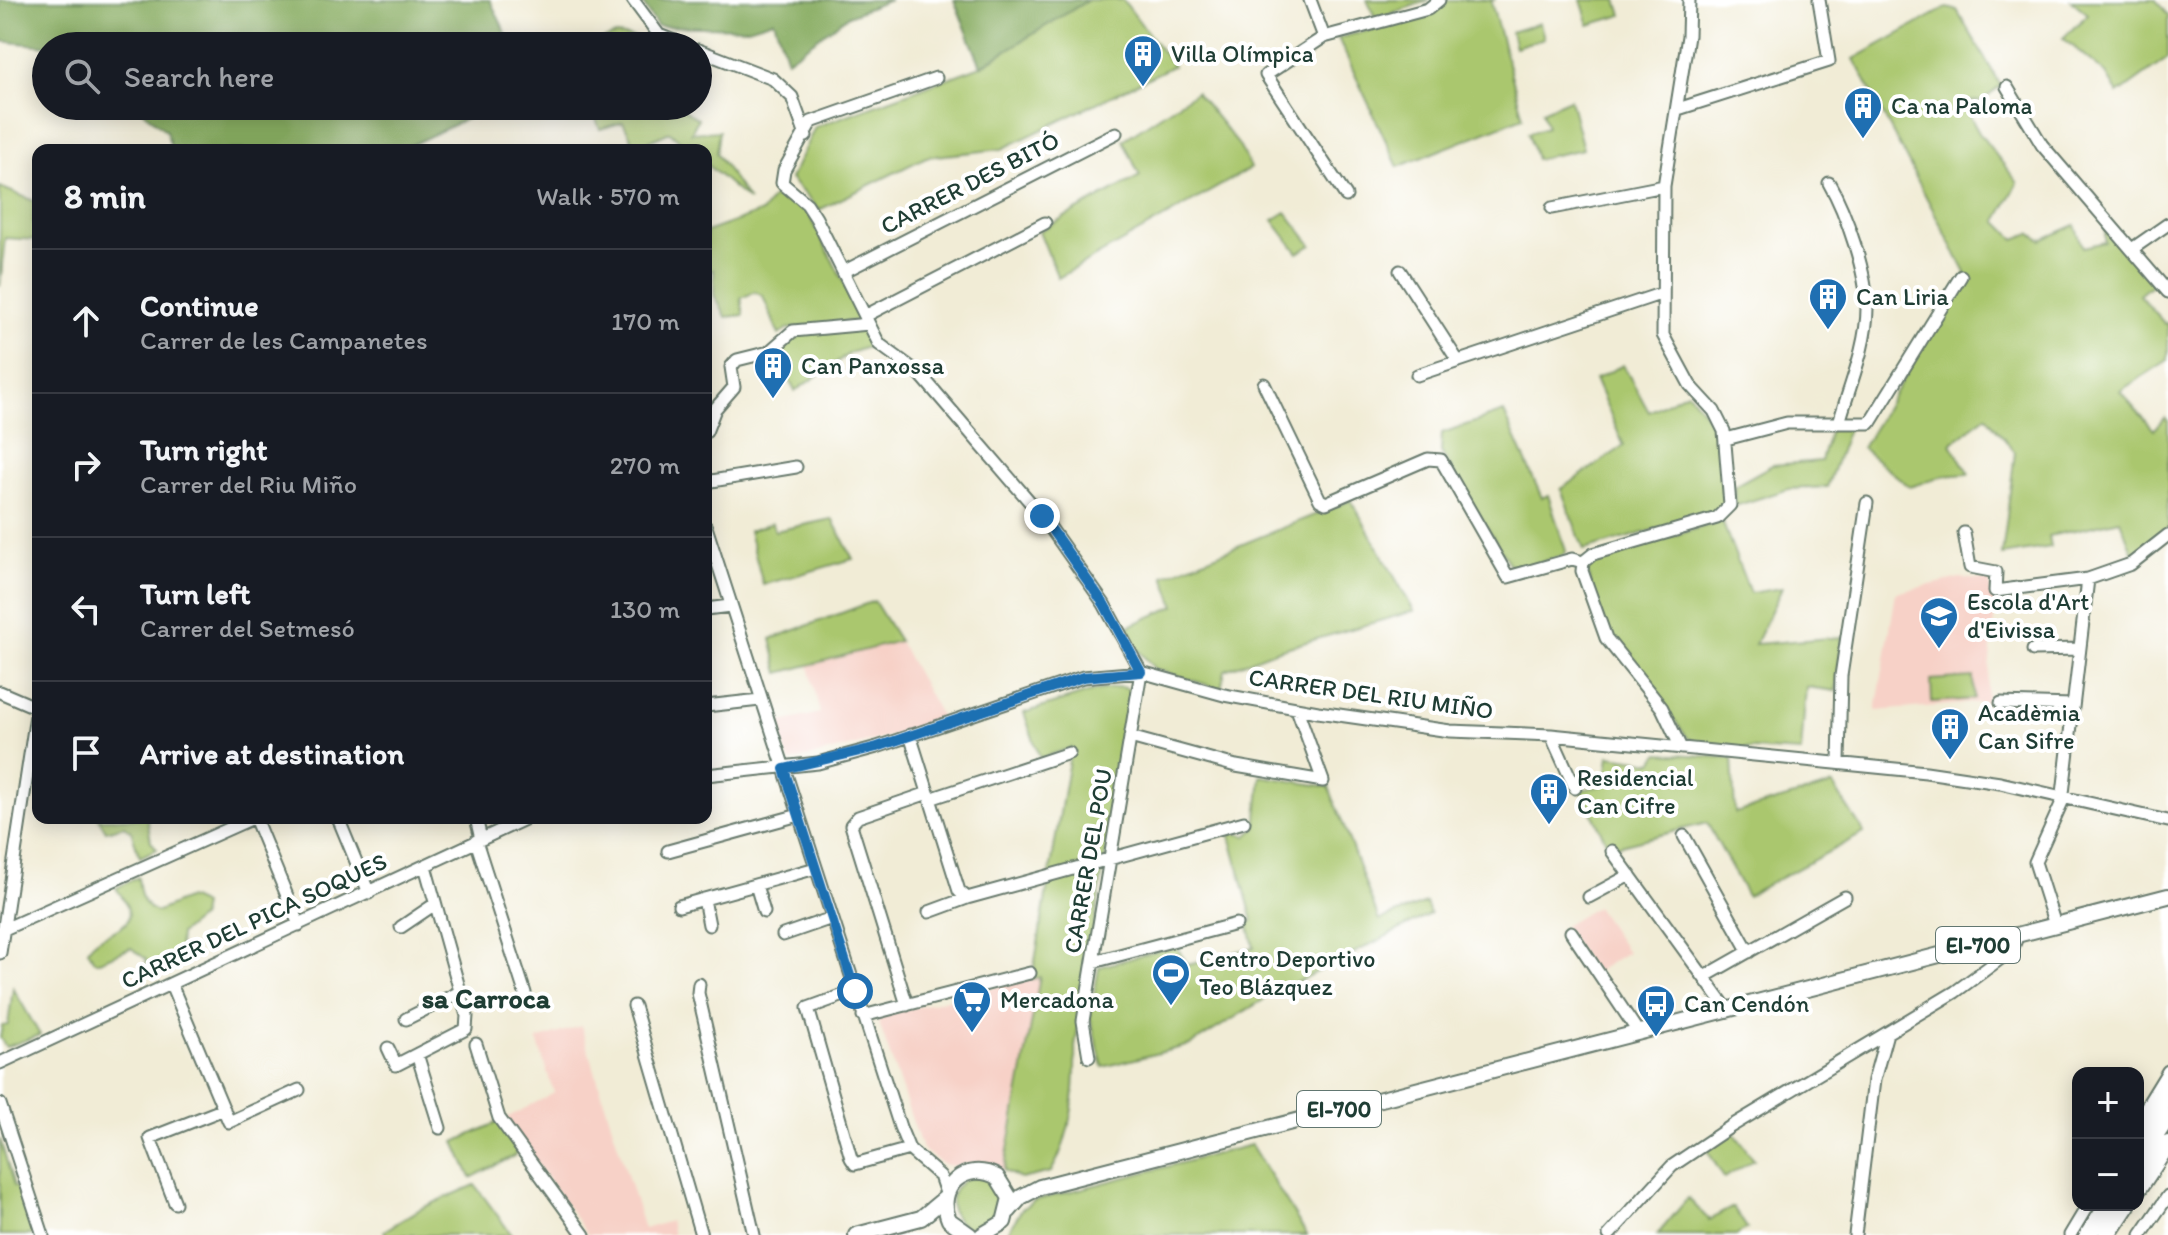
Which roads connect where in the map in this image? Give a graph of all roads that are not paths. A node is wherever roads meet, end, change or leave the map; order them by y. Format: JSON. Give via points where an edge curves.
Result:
{"nodes":[{"id":1,"x":633,"y":0,"type":"edge"},
{"id":2,"x":1310,"y":0,"type":"edge"},
{"id":3,"x":1439,"y":0,"type":"edge"},
{"id":4,"x":1689,"y":0,"type":"edge"},
{"id":5,"x":1819,"y":0,"type":"edge"},
{"id":6,"x":657,"y":32,"type":"edge"},
{"id":7,"x":1324,"y":37,"type":"junction"},
{"id":8,"x":712,"y":55,"type":"edge"},
{"id":9,"x":936,"y":78,"type":"dead end"},
{"id":10,"x":2007,"y":87,"type":"dead end"},
{"id":11,"x":1678,"y":109,"type":"junction"},
{"id":12,"x":1116,"y":133,"type":"dead end"},
{"id":13,"x":806,"y":136,"type":"junction"},
{"id":14,"x":1829,"y":183,"type":"dead end"},
{"id":15,"x":1664,"y":186,"type":"junction"},
{"id":16,"x":1346,"y":196,"type":"dead end"},
{"id":17,"x":1552,"y":208,"type":"dead end"},
{"id":18,"x":1045,"y":223,"type":"dead end"},
{"id":19,"x":2168,"y":224,"type":"edge"},
{"id":20,"x":2132,"y":249,"type":"junction"},
{"id":21,"x":1400,"y":271,"type":"dead end"},
{"id":22,"x":843,"y":272,"type":"junction"},
{"id":23,"x":1961,"y":276,"type":"dead end"},
{"id":24,"x":2168,"y":292,"type":"edge"},
{"id":25,"x":1663,"y":293,"type":"junction"},
{"id":26,"x":867,"y":320,"type":"junction"},
{"id":27,"x":1458,"y":361,"type":"junction"},
{"id":28,"x":1417,"y":375,"type":"dead end"},
{"id":29,"x":1264,"y":384,"type":"dead end"},
{"id":30,"x":712,"y":417,"type":"edge"},
{"id":31,"x":1839,"y":423,"type":"junction"},
{"id":32,"x":1726,"y":439,"type":"junction"},
{"id":33,"x":796,"y":467,"type":"dead end"},
{"id":34,"x":712,"y":481,"type":"edge"},
{"id":35,"x":1867,"y":503,"type":"dead end"},
{"id":36,"x":1964,"y":533,"type":"dead end"},
{"id":37,"x":2168,"y":535,"type":"edge"},
{"id":38,"x":712,"y":557,"type":"edge"},
{"id":39,"x":1583,"y":562,"type":"junction"},
{"id":40,"x":2088,"y":579,"type":"junction"},
{"id":41,"x":730,"y":606,"type":"junction"},
{"id":42,"x":712,"y":608,"type":"edge"},
{"id":43,"x":2079,"y":649,"type":"junction"},
{"id":44,"x":2033,"y":650,"type":"dead end"},
{"id":45,"x":1141,"y":672,"type":"junction"},
{"id":46,"x":0,"y":692,"type":"edge"},
{"id":47,"x":760,"y":700,"type":"junction"},
{"id":48,"x":32,"y":703,"type":"edge"},
{"id":49,"x":2001,"y":703,"type":"dead end"},
{"id":50,"x":712,"y":705,"type":"edge"},
{"id":51,"x":2072,"y":705,"type":"junction"},
{"id":52,"x":1297,"y":709,"type":"junction"},
{"id":53,"x":910,"y":735,"type":"junction"},
{"id":54,"x":1551,"y":735,"type":"junction"},
{"id":55,"x":1130,"y":737,"type":"junction"},
{"id":56,"x":1681,"y":748,"type":"junction"},
{"id":57,"x":1069,"y":753,"type":"dead end"},
{"id":58,"x":1839,"y":762,"type":"junction"},
{"id":59,"x":784,"y":769,"type":"junction"},
{"id":60,"x":712,"y":775,"type":"edge"},
{"id":61,"x":1575,"y":788,"type":"dead end"},
{"id":62,"x":32,"y":790,"type":"edge"},
{"id":63,"x":929,"y":796,"type":"junction"},
{"id":64,"x":2061,"y":798,"type":"junction"},
{"id":65,"x":799,"y":815,"type":"junction"},
{"id":66,"x":2168,"y":821,"type":"edge"},
{"id":67,"x":1244,"y":822,"type":"dead end"},
{"id":68,"x":241,"y":824,"type":"edge"},
{"id":69,"x":257,"y":824,"type":"edge"},
{"id":70,"x":340,"y":824,"type":"edge"},
{"id":71,"x":477,"y":824,"type":"edge"},
{"id":72,"x":514,"y":824,"type":"edge"},
{"id":73,"x":1684,"y":836,"type":"dead end"},
{"id":74,"x":478,"y":840,"type":"junction"},
{"id":75,"x":668,"y":851,"type":"dead end"},
{"id":76,"x":1612,"y":851,"type":"dead end"},
{"id":77,"x":1112,"y":857,"type":"junction"},
{"id":78,"x":425,"y":866,"type":"junction"},
{"id":79,"x":816,"y":868,"type":"junction"},
{"id":80,"x":1630,"y":875,"type":"junction"},
{"id":81,"x":756,"y":885,"type":"junction"},
{"id":82,"x":369,"y":893,"type":"junction"},
{"id":83,"x":2168,"y":896,"type":"edge"},
{"id":84,"x":1589,"y":897,"type":"dead end"},
{"id":85,"x":1845,"y":897,"type":"dead end"},
{"id":86,"x":967,"y":898,"type":"junction"},
{"id":87,"x":704,"y":899,"type":"junction"},
{"id":88,"x":435,"y":904,"type":"junction"},
{"id":89,"x":679,"y":906,"type":"dead end"},
{"id":90,"x":764,"y":912,"type":"dead end"},
{"id":91,"x":929,"y":912,"type":"dead end"},
{"id":92,"x":832,"y":918,"type":"junction"},
{"id":93,"x":1236,"y":924,"type":"dead end"},
{"id":94,"x":299,"y":925,"type":"junction"},
{"id":95,"x":709,"y":925,"type":"dead end"},
{"id":96,"x":2055,"y":925,"type":"junction"},
{"id":97,"x":401,"y":927,"type":"dead end"},
{"id":98,"x":1,"y":931,"type":"edge"},
{"id":99,"x":1571,"y":932,"type":"dead end"},
{"id":100,"x":2018,"y":934,"type":"junction"},
{"id":101,"x":783,"y":935,"type":"dead end"},
{"id":102,"x":1749,"y":952,"type":"junction"},
{"id":103,"x":0,"y":953,"type":"edge"},
{"id":104,"x":1093,"y":962,"type":"junction"},
{"id":105,"x":1030,"y":973,"type":"dead end"},
{"id":106,"x":1704,"y":977,"type":"junction"},
{"id":107,"x":171,"y":984,"type":"junction"},
{"id":108,"x":699,"y":984,"type":"dead end"},
{"id":109,"x":855,"y":991,"type":"junction"},
{"id":110,"x":460,"y":992,"type":"junction"},
{"id":111,"x":525,"y":993,"type":"dead end"},
{"id":112,"x":907,"y":1005,"type":"junction"},
{"id":113,"x":634,"y":1006,"type":"dead end"},
{"id":114,"x":1727,"y":1009,"type":"junction"},
{"id":115,"x":863,"y":1016,"type":"junction"},
{"id":116,"x":406,"y":1019,"type":"dead end"},
{"id":117,"x":1638,"y":1032,"type":"junction"},
{"id":118,"x":1887,"y":1033,"type":"junction"},
{"id":119,"x":476,"y":1044,"type":"dead end"},
{"id":120,"x":388,"y":1048,"type":"dead end"},
{"id":121,"x":417,"y":1054,"type":"junction"},
{"id":122,"x":1089,"y":1057,"type":"dead end"},
{"id":123,"x":0,"y":1063,"type":"edge"},
{"id":124,"x":2168,"y":1071,"type":"edge"},
{"id":125,"x":299,"y":1090,"type":"dead end"},
{"id":126,"x":2168,"y":1091,"type":"edge"},
{"id":127,"x":0,"y":1104,"type":"edge"},
{"id":128,"x":224,"y":1109,"type":"junction"},
{"id":129,"x":2144,"y":1110,"type":"edge"},
{"id":130,"x":2168,"y":1117,"type":"edge"},
{"id":131,"x":440,"y":1128,"type":"dead end"},
{"id":132,"x":2141,"y":1139,"type":"edge"},
{"id":133,"x":2168,"y":1144,"type":"edge"},
{"id":134,"x":909,"y":1149,"type":"junction"},
{"id":135,"x":2144,"y":1152,"type":"edge"},
{"id":136,"x":2168,"y":1158,"type":"edge"},
{"id":137,"x":933,"y":1169,"type":"junction"},
{"id":138,"x":964,"y":1173,"type":"junction"},
{"id":139,"x":1001,"y":1181,"type":"junction"},
{"id":140,"x":2144,"y":1181,"type":"edge"},
{"id":141,"x":2144,"y":1184,"type":"edge"},
{"id":142,"x":1040,"y":1187,"type":"junction"},
{"id":143,"x":946,"y":1196,"type":"junction"},
{"id":144,"x":2168,"y":1196,"type":"edge"},
{"id":145,"x":175,"y":1203,"type":"dead end"},
{"id":146,"x":1009,"y":1211,"type":"junction"},
{"id":147,"x":2084,"y":1211,"type":"edge"},
{"id":148,"x":2104,"y":1211,"type":"edge"},
{"id":149,"x":2123,"y":1211,"type":"edge"},
{"id":150,"x":921,"y":1218,"type":"junction"},
{"id":151,"x":953,"y":1225,"type":"junction"},
{"id":152,"x":998,"y":1231,"type":"edge"},
{"id":153,"x":43,"y":1235,"type":"edge"},
{"id":154,"x":584,"y":1235,"type":"edge"},
{"id":155,"x":701,"y":1235,"type":"edge"},
{"id":156,"x":754,"y":1235,"type":"edge"},
{"id":157,"x":856,"y":1235,"type":"edge"},
{"id":158,"x":970,"y":1235,"type":"edge"},
{"id":159,"x":982,"y":1235,"type":"edge"},
{"id":160,"x":1609,"y":1235,"type":"edge"},
{"id":161,"x":1855,"y":1235,"type":"edge"},
{"id":162,"x":2070,"y":1235,"type":"edge"},
{"id":163,"x":2088,"y":1235,"type":"edge"},
{"id":164,"x":2107,"y":1235,"type":"edge"},
{"id":165,"x":2141,"y":1235,"type":"edge"}],
"edges":[{"from":1,"to":6,"type":"street"},
{"from":2,"to":7,"type":"street"},
{"from":3,"to":7,"type":"street","via":[[1428,9]]},
{"from":4,"to":11,"type":"street"},
{"from":5,"to":11,"type":"street","via":[[1829,61]]},
{"from":7,"to":16,"type":"street","via":[[1266,75]]},
{"from":8,"to":13,"type":"street","via":[[773,79],[792,97]]},
{"from":9,"to":13,"type":"street","via":[[811,122]]},
{"from":10,"to":20,"type":"street","via":[[2042,145]]},
{"from":11,"to":15,"type":"street"},
{"from":12,"to":22,"type":"street","name":"CARRER DES BITÓ"},
{"from":13,"to":22,"type":"street","via":[[784,170],[782,183],[807,204]]},
{"from":14,"to":31,"type":"street","via":[[1843,208],[1867,307]]},
{"from":15,"to":17,"type":"street"},
{"from":15,"to":25,"type":"street"},
{"from":18,"to":26,"type":"street"},
{"from":19,"to":20,"type":"street"},
{"from":20,"to":24,"type":"street"},
{"from":21,"to":27,"type":"street"},
{"from":22,"to":26,"type":"street"},
{"from":23,"to":31,"type":"street","via":[[1870,423]]},
{"from":25,"to":27,"type":"street"},
{"from":25,"to":32,"type":"street","via":[[1668,347],[1690,385],[1714,411]]},
{"from":26,"to":30,"type":"street","via":[[793,331],[769,352],[737,360],[731,367],[734,387]]},
{"from":26,"to":45,"type":"street","via":[[879,344],[920,374],[1042,516],[1104,604]]},
{"from":27,"to":28,"type":"street"},
{"from":29,"to":39,"type":"street","via":[[1320,500],[1326,503],[1428,459],[1441,460],[1508,577],[1572,559]]},
{"from":31,"to":32,"type":"street","via":[[1787,423]]},
{"from":32,"to":39,"type":"street","via":[[1730,499],[1725,514],[1593,554]]},
{"from":33,"to":34,"type":"street"},
{"from":35,"to":58,"type":"street","via":[[1841,676]]},
{"from":36,"to":40,"type":"street","via":[[1970,567],[1996,572],[1995,591]]},
{"from":37,"to":40,"type":"street","via":[[2131,564]]},
{"from":38,"to":41,"type":"street"},
{"from":39,"to":56,"type":"street","via":[[1606,638],[1662,708]]},
{"from":40,"to":43,"type":"street"},
{"from":41,"to":42,"type":"street"},
{"from":41,"to":47,"type":"street"},
{"from":43,"to":44,"type":"street"},
{"from":43,"to":51,"type":"street"},
{"from":45,"to":52,"type":"street","name":"CARRER DEL RIU MIÑO"},
{"from":45,"to":53,"type":"street","name":"CARRER DEL RIU MIÑO","via":[[1083,677]]},
{"from":45,"to":55,"type":"street","name":"CARRER DEL POU"},
{"from":46,"to":48,"type":"street"},
{"from":47,"to":50,"type":"street"},
{"from":47,"to":59,"type":"street"},
{"from":49,"to":51,"type":"street"},
{"from":51,"to":64,"type":"street"},
{"from":52,"to":54,"type":"street","name":"CARRER DEL RIU MIÑO","via":[[1450,731]]},
{"from":52,"to":55,"type":"street","via":[[1323,781],[1236,766]]},
{"from":53,"to":59,"type":"street","name":"CARRER DEL RIU MIÑO"},
{"from":53,"to":63,"type":"street"},
{"from":54,"to":56,"type":"street","name":"CARRER DEL RIU MIÑO"},
{"from":54,"to":61,"type":"street"},
{"from":55,"to":77,"type":"street","name":"CARRER DEL POU"},
{"from":56,"to":58,"type":"street","name":"CARRER DEL RIU MIÑO"},
{"from":57,"to":63,"type":"street"},
{"from":58,"to":64,"type":"street","name":"CARRER DEL RIU MIÑO","via":[[2000,783]]},
{"from":59,"to":60,"type":"street"},
{"from":59,"to":65,"type":"street"},
{"from":62,"to":98,"type":"street"},
{"from":63,"to":86,"type":"street","via":[[959,891]]},
{"from":63,"to":112,"type":"street","via":[[858,817],[851,825]]},
{"from":64,"to":66,"type":"street","name":"CARRER DEL RIU MIÑO"},
{"from":64,"to":96,"type":"street","via":[[2035,862]]},
{"from":65,"to":75,"type":"street"},
{"from":65,"to":79,"type":"street"},
{"from":67,"to":77,"type":"street"},
{"from":68,"to":98,"type":"street"},
{"from":69,"to":94,"type":"street"},
{"from":70,"to":82,"type":"street"},
{"from":71,"to":74,"type":"street"},
{"from":72,"to":74,"type":"street","name":"CARRER DEL PICA SOQUES"},
{"from":73,"to":102,"type":"street"},
{"from":74,"to":78,"type":"street","name":"CARRER DEL PICA SOQUES"},
{"from":74,"to":111,"type":"street"},
{"from":76,"to":80,"type":"street"},
{"from":77,"to":86,"type":"street"},
{"from":77,"to":104,"type":"street","name":"CARRER DEL POU"},
{"from":78,"to":82,"type":"street","name":"CARRER DEL PICA SOQUES"},
{"from":78,"to":88,"type":"street"},
{"from":79,"to":81,"type":"street"},
{"from":79,"to":92,"type":"street"},
{"from":80,"to":84,"type":"street"},
{"from":80,"to":106,"type":"street"},
{"from":81,"to":87,"type":"street"},
{"from":81,"to":90,"type":"street"},
{"from":82,"to":94,"type":"street","name":"CARRER DEL PICA SOQUES"},
{"from":83,"to":96,"type":"main road","number":"EI-700"},
{"from":85,"to":102,"type":"street"},
{"from":86,"to":91,"type":"street"},
{"from":87,"to":89,"type":"street"},
{"from":87,"to":95,"type":"street"},
{"from":88,"to":97,"type":"street"},
{"from":88,"to":110,"type":"street"},
{"from":92,"to":101,"type":"street"},
{"from":92,"to":109,"type":"street"},
{"from":93,"to":104,"type":"street"},
{"from":94,"to":107,"type":"street","name":"CARRER DEL PICA SOQUES"},
{"from":96,"to":100,"type":"main road","number":"EI-700"},
{"from":98,"to":103,"type":"street"},
{"from":99,"to":117,"type":"street"},
{"from":100,"to":114,"type":"main road","number":"EI-700"},
{"from":100,"to":118,"type":"street","via":[[2012,950]]},
{"from":102,"to":106,"type":"street"},
{"from":104,"to":122,"type":"street","name":"CARRER DEL POU","via":[[1083,1021]]},
{"from":105,"to":112,"type":"street"},
{"from":106,"to":114,"type":"street"},
{"from":107,"to":123,"type":"street","name":"CARRER DEL PICA SOQUES"},
{"from":107,"to":128,"type":"street"},
{"from":108,"to":156,"type":"street"},
{"from":109,"to":115,"type":"street"},
{"from":109,"to":134,"type":"street","via":[[808,1008],[851,1158],[855,1164]]},
{"from":110,"to":116,"type":"street"},
{"from":110,"to":121,"type":"street","via":[[466,1029]]},
{"from":112,"to":115,"type":"street"},
{"from":113,"to":155,"type":"street"},
{"from":114,"to":117,"type":"main road","number":"EI-700"},
{"from":115,"to":134,"type":"street"},
{"from":117,"to":142,"type":"main road","number":"EI-700"},
{"from":118,"to":160,"type":"street","via":[[1672,1166]]},
{"from":118,"to":161,"type":"street","via":[[1874,1080]]},
{"from":119,"to":154,"type":"street","via":[[499,1118]]},
{"from":120,"to":121,"type":"street","via":[[396,1065]]},
{"from":121,"to":131,"type":"street"},
{"from":124,"to":129,"type":"street"},
{"from":125,"to":128,"type":"street","via":[[229,1122]]},
{"from":126,"to":132,"type":"highway"},
{"from":127,"to":153,"type":"street"},
{"from":128,"to":145,"type":"street","via":[[150,1138]]},
{"from":130,"to":135,"type":"highway"},
{"from":133,"to":140,"type":"highway"},
{"from":134,"to":137,"type":"street"},
{"from":136,"to":141,"type":"highway"},
{"from":137,"to":138,"type":"street"},
{"from":137,"to":143,"type":"street"},
{"from":138,"to":139,"type":"main road","number":"EI-700","via":[[981,1171]]},
{"from":138,"to":143,"type":"main road","via":[[951,1183]]},
{"from":139,"to":142,"type":"main road","number":"EI-700"},
{"from":139,"to":146,"type":"main road","via":[[1010,1198]]},
{"from":142,"to":146,"type":"main road","number":"EI-700"},
{"from":143,"to":150,"type":"main road"},
{"from":143,"to":151,"type":"main road"},
{"from":144,"to":165,"type":"street"},
{"from":146,"to":152,"type":"main road","number":"EI-700"},
{"from":147,"to":162,"type":"street"},
{"from":148,"to":163,"type":"highway"},
{"from":149,"to":164,"type":"highway"},
{"from":150,"to":151,"type":"main road"},
{"from":150,"to":157,"type":"main road"},
{"from":151,"to":158,"type":"main road"},
{"from":152,"to":159,"type":"main road","number":"EI-700"}]}
